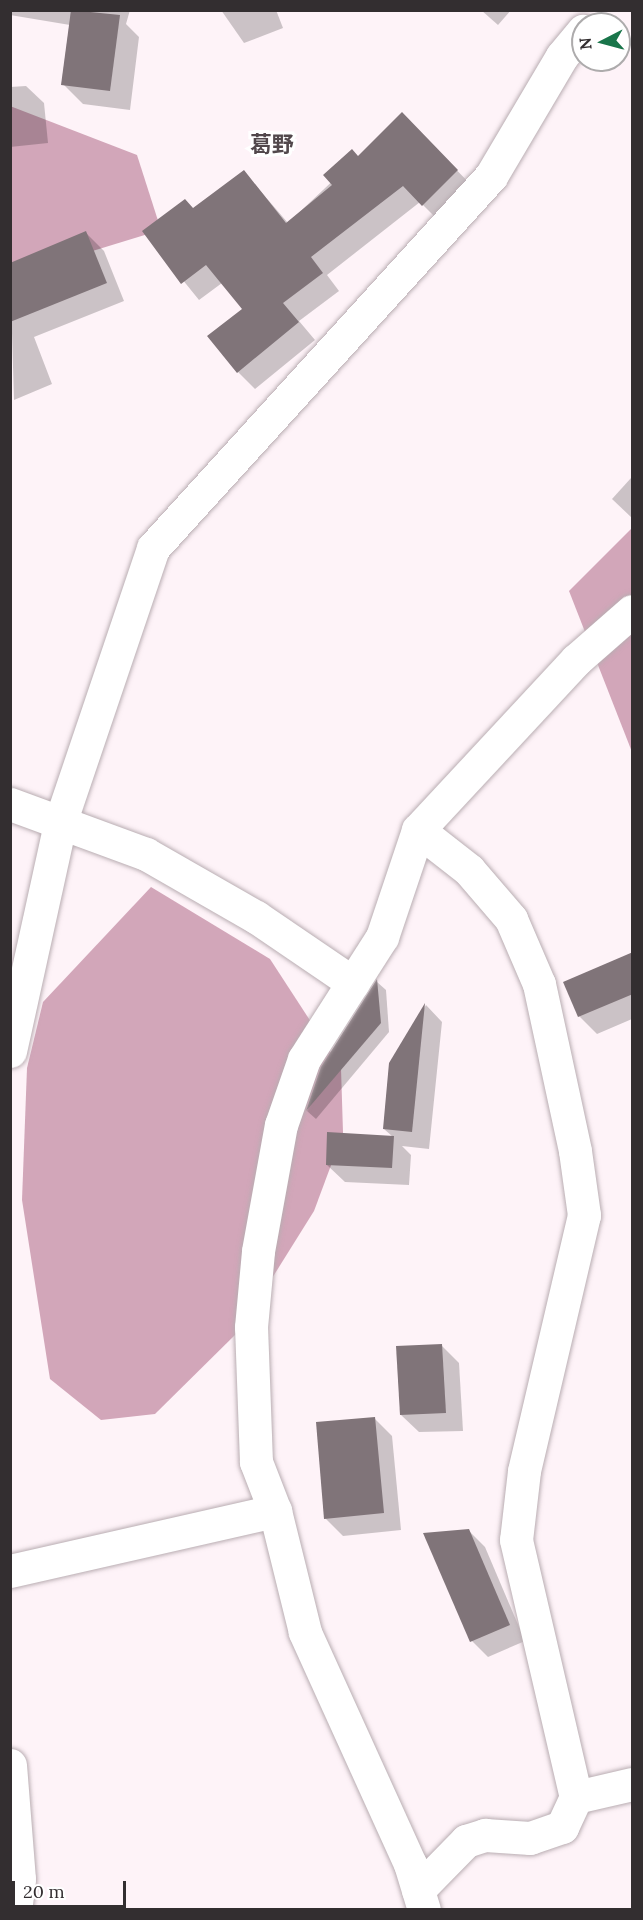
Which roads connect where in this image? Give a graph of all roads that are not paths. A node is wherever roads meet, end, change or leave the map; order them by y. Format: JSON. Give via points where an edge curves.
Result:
{"nodes":[{"id":1,"x":571,"y":45,"type":"edge"},
{"id":2,"x":633,"y":611,"type":"edge"},
{"id":3,"x":10,"y":804,"type":"edge"},
{"id":4,"x":61,"y":820,"type":"junction"},
{"id":5,"x":418,"y":830,"type":"junction"},
{"id":6,"x":353,"y":983,"type":"junction"},
{"id":7,"x":10,"y":1051,"type":"edge"},
{"id":8,"x":275,"y":1512,"type":"junction"},
{"id":9,"x":10,"y":1571,"type":"edge"},
{"id":10,"x":10,"y":1765,"type":"edge"},
{"id":11,"x":633,"y":1784,"type":"edge"},
{"id":12,"x":576,"y":1797,"type":"junction"},
{"id":13,"x":421,"y":1900,"type":"edge"},
{"id":14,"x":15,"y":1910,"type":"edge"}],
"edges":[{"from":1,"to":4,"type":"street","via":[[491,176],[153,548]]},
{"from":2,"to":5,"type":"street","via":[[576,660]]},
{"from":3,"to":4,"type":"street"},
{"from":4,"to":6,"type":"street","via":[[146,855],[256,917]]},
{"from":4,"to":7,"type":"street"},
{"from":5,"to":6,"type":"street","via":[[382,937]]},
{"from":5,"to":12,"type":"street","via":[[469,870],[511,919],[539,984],[575,1151],[584,1215],[526,1460],[516,1540]]},
{"from":6,"to":8,"type":"street","via":[[304,1059],[281,1125],[258,1251],[250,1400],[256,1462]]},
{"from":8,"to":9,"type":"street"},
{"from":8,"to":13,"type":"street","via":[[305,1632]]},
{"from":10,"to":14,"type":"street","via":[[19,1879]]},
{"from":11,"to":12,"type":"street"},
{"from":12,"to":13,"type":"street","via":[[562,1827],[530,1838],[485,1835],[466,1841]]}]}
